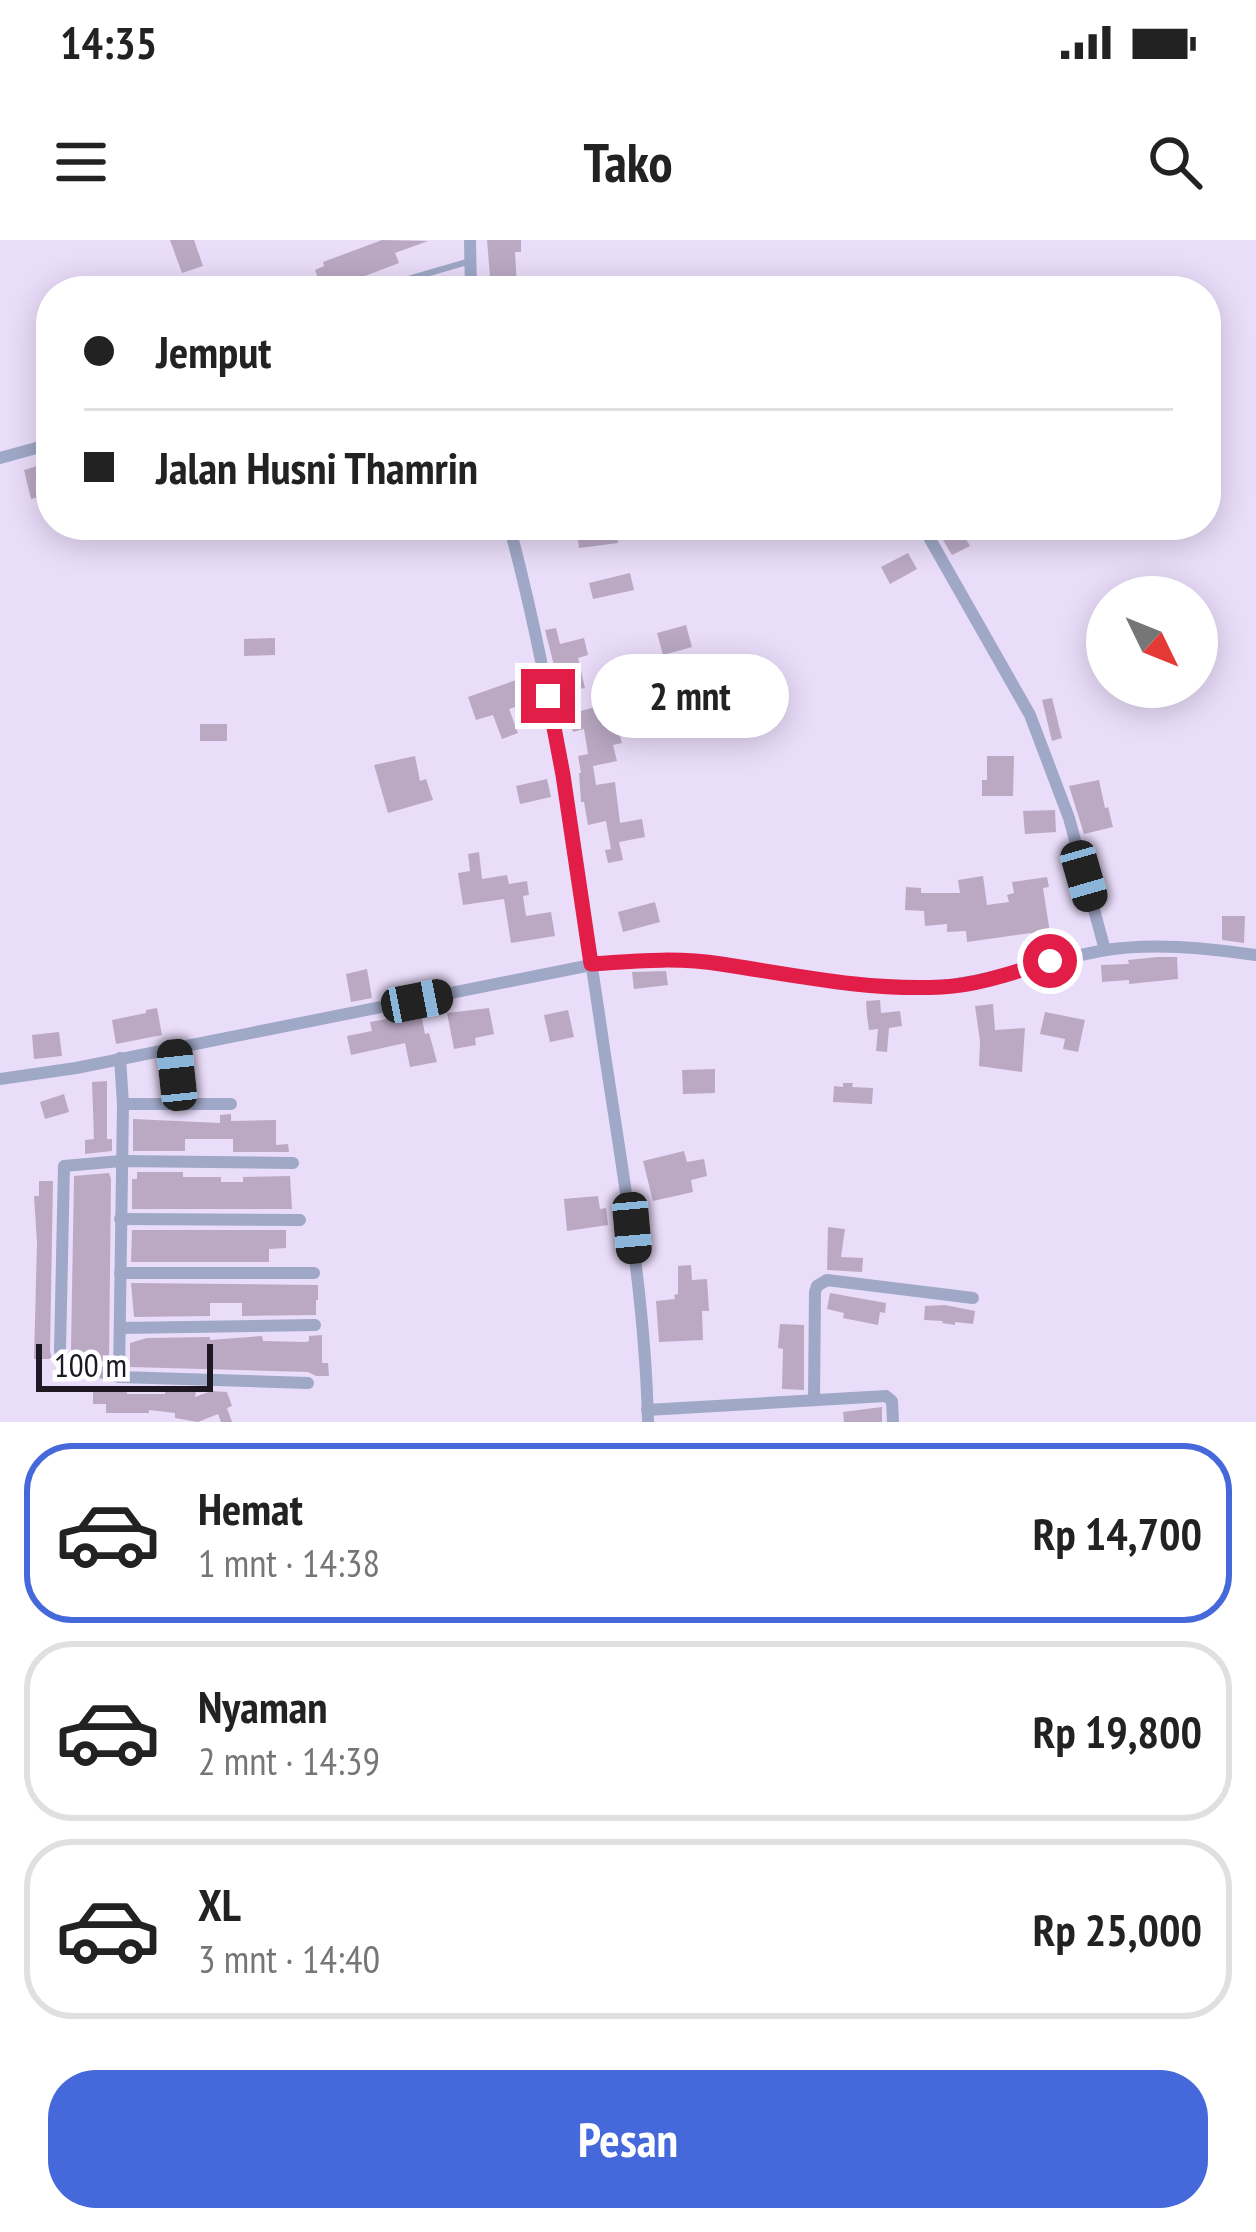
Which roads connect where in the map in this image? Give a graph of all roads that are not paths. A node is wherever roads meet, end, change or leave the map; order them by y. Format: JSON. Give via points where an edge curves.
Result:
{"nodes":[{"id":1,"x":470,"y":240,"type":"edge"},
{"id":2,"x":470,"y":262,"type":"junction"},
{"id":3,"x":420,"y":276,"type":"edge"},
{"id":4,"x":470,"y":276,"type":"edge"},
{"id":5,"x":36,"y":448,"type":"edge"},
{"id":6,"x":0,"y":458,"type":"edge"},
{"id":7,"x":513,"y":540,"type":"edge"},
{"id":8,"x":931,"y":540,"type":"edge"},
{"id":9,"x":1105,"y":950,"type":"junction"},
{"id":10,"x":1256,"y":955,"type":"edge"},
{"id":11,"x":591,"y":964,"type":"junction"},
{"id":12,"x":174,"y":1046,"type":"junction"},
{"id":13,"x":120,"y":1058,"type":"junction"},
{"id":14,"x":0,"y":1079,"type":"edge"},
{"id":15,"x":123,"y":1104,"type":"junction"},
{"id":16,"x":181,"y":1104,"type":"junction"},
{"id":17,"x":231,"y":1104,"type":"dead end"},
{"id":18,"x":121,"y":1161,"type":"junction"},
{"id":19,"x":292,"y":1162,"type":"dead end"},
{"id":20,"x":120,"y":1219,"type":"junction"},
{"id":21,"x":300,"y":1220,"type":"dead end"},
{"id":22,"x":120,"y":1273,"type":"junction"},
{"id":23,"x":314,"y":1273,"type":"dead end"},
{"id":24,"x":973,"y":1298,"type":"dead end"},
{"id":25,"x":316,"y":1325,"type":"dead end"},
{"id":26,"x":120,"y":1328,"type":"junction"},
{"id":27,"x":119,"y":1377,"type":"junction"},
{"id":28,"x":308,"y":1383,"type":"dead end"},
{"id":29,"x":814,"y":1399,"type":"junction"},
{"id":30,"x":648,"y":1416,"type":"edge"},
{"id":31,"x":893,"y":1422,"type":"edge"}],
"edges":[{"from":1,"to":2,"type":"street"},
{"from":2,"to":3,"type":"lane"},
{"from":2,"to":4,"type":"street"},
{"from":5,"to":6,"type":"street"},
{"from":7,"to":11,"type":"street","via":[[563,775]]},
{"from":8,"to":9,"type":"street","via":[[1030,715]]},
{"from":9,"to":10,"type":"street"},
{"from":9,"to":11,"type":"street","via":[[948,987],[661,959]]},
{"from":11,"to":12,"type":"street"},
{"from":11,"to":30,"type":"street","via":[[632,1228]]},
{"from":12,"to":13,"type":"street"},
{"from":12,"to":16,"type":"street"},
{"from":13,"to":14,"type":"street"},
{"from":13,"to":15,"type":"street"},
{"from":15,"to":16,"type":"street"},
{"from":15,"to":18,"type":"street"},
{"from":16,"to":17,"type":"street"},
{"from":18,"to":19,"type":"street"},
{"from":18,"to":20,"type":"street"},
{"from":18,"to":27,"type":"street","via":[[63,1168],[60,1351],[66,1363]]},
{"from":20,"to":21,"type":"street"},
{"from":20,"to":22,"type":"street"},
{"from":22,"to":23,"type":"street"},
{"from":22,"to":26,"type":"street"},
{"from":24,"to":29,"type":"street","via":[[821,1282]]},
{"from":25,"to":26,"type":"street"},
{"from":26,"to":27,"type":"street"},
{"from":27,"to":28,"type":"street"},
{"from":29,"to":30,"type":"street"},
{"from":29,"to":31,"type":"street","via":[[886,1396]]}]}
